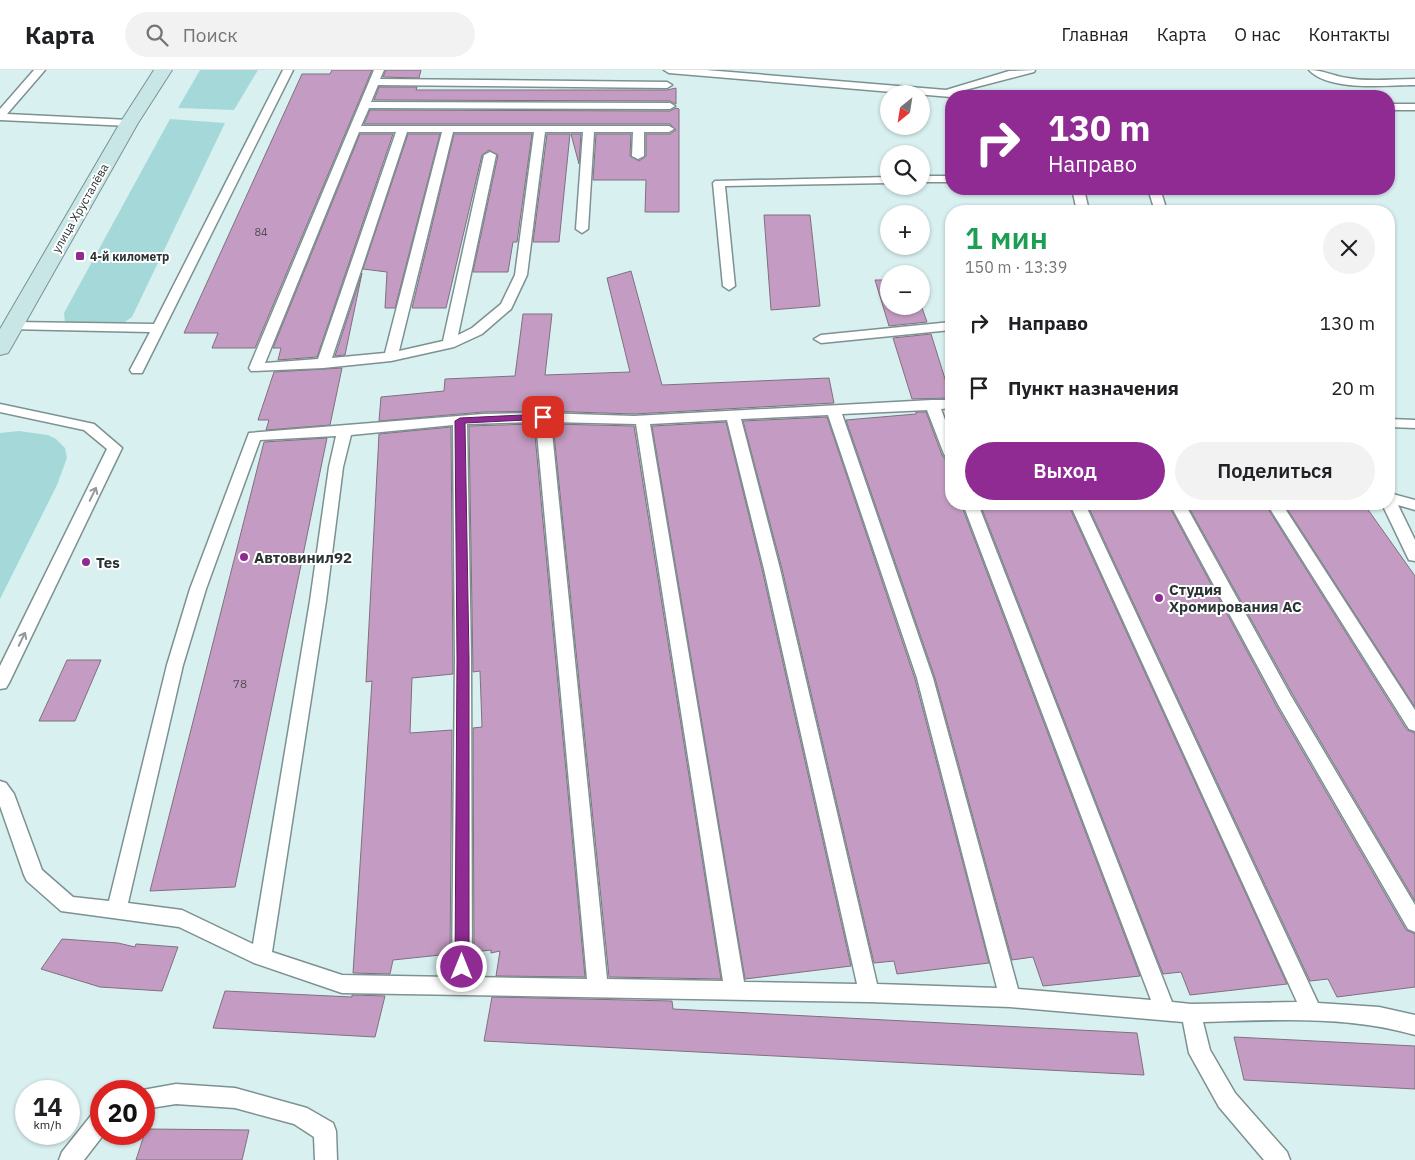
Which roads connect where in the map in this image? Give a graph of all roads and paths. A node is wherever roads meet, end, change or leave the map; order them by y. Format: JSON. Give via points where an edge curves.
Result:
{"nodes":[{"id":1,"x":40,"y":70,"type":"edge"},
{"id":2,"x":162,"y":70,"type":"edge"},
{"id":3,"x":288,"y":70,"type":"edge"},
{"id":4,"x":379,"y":70,"type":"edge"},
{"id":5,"x":669,"y":70,"type":"edge"},
{"id":6,"x":1030,"y":70,"type":"edge"},
{"id":7,"x":1314,"y":70,"type":"edge"},
{"id":8,"x":374,"y":82,"type":"junction"},
{"id":9,"x":1415,"y":82,"type":"edge"},
{"id":10,"x":667,"y":85,"type":"dead end"},
{"id":11,"x":954,"y":90,"type":"edge"},
{"id":12,"x":944,"y":93,"type":"edge"},
{"id":13,"x":365,"y":105,"type":"junction"},
{"id":14,"x":670,"y":106,"type":"dead end"},
{"id":15,"x":1395,"y":107,"type":"edge"},
{"id":16,"x":1415,"y":107,"type":"edge"},
{"id":17,"x":0,"y":116,"type":"edge"},
{"id":18,"x":129,"y":122,"type":"junction"},
{"id":19,"x":448,"y":128,"type":"junction"},
{"id":20,"x":355,"y":129,"type":"junction"},
{"id":21,"x":403,"y":129,"type":"junction"},
{"id":22,"x":540,"y":129,"type":"junction"},
{"id":23,"x":588,"y":129,"type":"junction"},
{"id":24,"x":639,"y":129,"type":"junction"},
{"id":25,"x":669,"y":129,"type":"dead end"},
{"id":26,"x":490,"y":155,"type":"dead end"},
{"id":27,"x":638,"y":156,"type":"dead end"},
{"id":28,"x":945,"y":178,"type":"edge"},
{"id":29,"x":930,"y":179,"type":"edge"},
{"id":30,"x":880,"y":180,"type":"edge"},
{"id":31,"x":582,"y":229,"type":"dead end"},
{"id":32,"x":729,"y":286,"type":"dead end"},
{"id":33,"x":13,"y":326,"type":"junction"},
{"id":34,"x":945,"y":327,"type":"edge"},
{"id":35,"x":158,"y":328,"type":"junction"},
{"id":36,"x":821,"y":339,"type":"dead end"},
{"id":37,"x":449,"y":344,"type":"junction"},
{"id":38,"x":0,"y":348,"type":"edge"},
{"id":39,"x":391,"y":357,"type":"junction"},
{"id":40,"x":323,"y":364,"type":"junction"},
{"id":41,"x":137,"y":370,"type":"dead end"},
{"id":42,"x":932,"y":404,"type":"junction"},
{"id":43,"x":945,"y":404,"type":"edge"},
{"id":44,"x":0,"y":408,"type":"edge"},
{"id":45,"x":833,"y":408,"type":"junction"},
{"id":46,"x":733,"y":414,"type":"junction"},
{"id":47,"x":543,"y":417,"type":"junction"},
{"id":48,"x":642,"y":419,"type":"junction"},
{"id":49,"x":460,"y":421,"type":"junction"},
{"id":50,"x":1395,"y":423,"type":"edge"},
{"id":51,"x":1415,"y":424,"type":"edge"},
{"id":52,"x":344,"y":432,"type":"junction"},
{"id":53,"x":945,"y":438,"type":"edge"},
{"id":54,"x":1395,"y":500,"type":"edge"},
{"id":55,"x":1415,"y":505,"type":"edge"},
{"id":56,"x":972,"y":510,"type":"edge"},
{"id":57,"x":1081,"y":510,"type":"edge"},
{"id":58,"x":1180,"y":510,"type":"edge"},
{"id":59,"x":1279,"y":510,"type":"edge"},
{"id":60,"x":1393,"y":510,"type":"edge"},
{"id":61,"x":1415,"y":556,"type":"edge"},
{"id":62,"x":0,"y":683,"type":"edge"},
{"id":63,"x":1415,"y":724,"type":"edge"},
{"id":64,"x":0,"y":788,"type":"edge"},
{"id":65,"x":117,"y":910,"type":"junction"},
{"id":66,"x":1415,"y":924,"type":"edge"},
{"id":67,"x":260,"y":957,"type":"junction"},
{"id":68,"x":462,"y":986,"type":"junction"},
{"id":69,"x":598,"y":988,"type":"junction"},
{"id":70,"x":735,"y":990,"type":"junction"},
{"id":71,"x":869,"y":993,"type":"junction"},
{"id":72,"x":1010,"y":998,"type":"junction"},
{"id":73,"x":1165,"y":1011,"type":"junction"},
{"id":74,"x":1312,"y":1012,"type":"junction"},
{"id":75,"x":1191,"y":1013,"type":"junction"},
{"id":76,"x":1415,"y":1025,"type":"edge"},
{"id":77,"x":155,"y":1097,"type":"edge"},
{"id":78,"x":90,"y":1134,"type":"edge"},
{"id":79,"x":70,"y":1160,"type":"edge"},
{"id":80,"x":326,"y":1160,"type":"edge"},
{"id":81,"x":1279,"y":1160,"type":"edge"}],
"edges":[{"from":1,"to":17,"type":"lane"},
{"from":2,"to":18,"type":"main road","name":"улица Хрусталёва"},
{"from":3,"to":35,"type":"lane"},
{"from":4,"to":8,"type":"lane"},
{"from":5,"to":12,"type":"lane"},
{"from":6,"to":11,"type":"lane"},
{"from":7,"to":9,"type":"lane","via":[[1349,82]]},
{"from":8,"to":10,"type":"lane"},
{"from":8,"to":13,"type":"lane"},
{"from":13,"to":14,"type":"lane"},
{"from":13,"to":20,"type":"lane"},
{"from":15,"to":16,"type":"lane"},
{"from":17,"to":18,"type":"lane"},
{"from":18,"to":33,"type":"main road","name":"улица Хрусталёва"},
{"from":19,"to":21,"type":"lane"},
{"from":19,"to":22,"type":"lane"},
{"from":19,"to":39,"type":"lane"},
{"from":20,"to":21,"type":"lane"},
{"from":20,"to":40,"type":"lane","via":[[256,368]]},
{"from":21,"to":40,"type":"lane"},
{"from":22,"to":23,"type":"lane"},
{"from":22,"to":37,"type":"lane","via":[[521,275],[506,306],[477,331]]},
{"from":23,"to":24,"type":"lane"},
{"from":23,"to":31,"type":"lane"},
{"from":24,"to":25,"type":"lane"},
{"from":24,"to":27,"type":"lane"},
{"from":26,"to":37,"type":"lane"},
{"from":28,"to":29,"type":"lane"},
{"from":30,"to":32,"type":"lane","via":[[719,182]]},
{"from":33,"to":35,"type":"lane"},
{"from":33,"to":38,"type":"main road","name":"улица Хрусталёва"},
{"from":34,"to":36,"type":"lane"},
{"from":35,"to":41,"type":"lane"},
{"from":37,"to":39,"type":"lane"},
{"from":39,"to":40,"type":"lane"},
{"from":42,"to":43,"type":"lane"},
{"from":42,"to":45,"type":"lane"},
{"from":42,"to":53,"type":"lane"},
{"from":62,"to":44,"type":"lane","one_way":true,"via":[[116,448],[89,427]]},
{"from":45,"to":46,"type":"lane"},
{"from":45,"to":72,"type":"lane","via":[[925,678]]},
{"from":46,"to":48,"type":"lane"},
{"from":46,"to":71,"type":"lane","via":[[772,569]]},
{"from":47,"to":48,"type":"lane"},
{"from":47,"to":49,"type":"lane"},
{"from":47,"to":69,"type":"lane"},
{"from":48,"to":70,"type":"lane"},
{"from":49,"to":52,"type":"lane"},
{"from":49,"to":68,"type":"lane"},
{"from":50,"to":51,"type":"lane"},
{"from":52,"to":65,"type":"lane","via":[[254,436],[198,589],[175,665]]},
{"from":52,"to":67,"type":"lane"},
{"from":54,"to":55,"type":"lane"},
{"from":56,"to":73,"type":"lane"},
{"from":57,"to":74,"type":"lane"},
{"from":58,"to":66,"type":"lane","via":[[1285,701]]},
{"from":59,"to":63,"type":"lane"},
{"from":60,"to":61,"type":"lane"},
{"from":64,"to":65,"type":"lane","via":[[5,794],[34,876],[68,905]]},
{"from":65,"to":67,"type":"lane","via":[[182,919]]},
{"from":67,"to":68,"type":"lane","via":[[342,984]]},
{"from":68,"to":69,"type":"lane"},
{"from":69,"to":70,"type":"lane"},
{"from":70,"to":71,"type":"lane"},
{"from":71,"to":72,"type":"lane"},
{"from":72,"to":73,"type":"lane"},
{"from":73,"to":75,"type":"lane"},
{"from":74,"to":75,"type":"lane"},
{"from":74,"to":76,"type":"lane","via":[[1398,1019]]},
{"from":75,"to":81,"type":"lane","via":[[1200,1053],[1227,1100]]},
{"from":77,"to":80,"type":"lane","via":[[176,1094],[235,1098],[299,1115],[325,1131]]},
{"from":78,"to":79,"type":"lane"}]}
